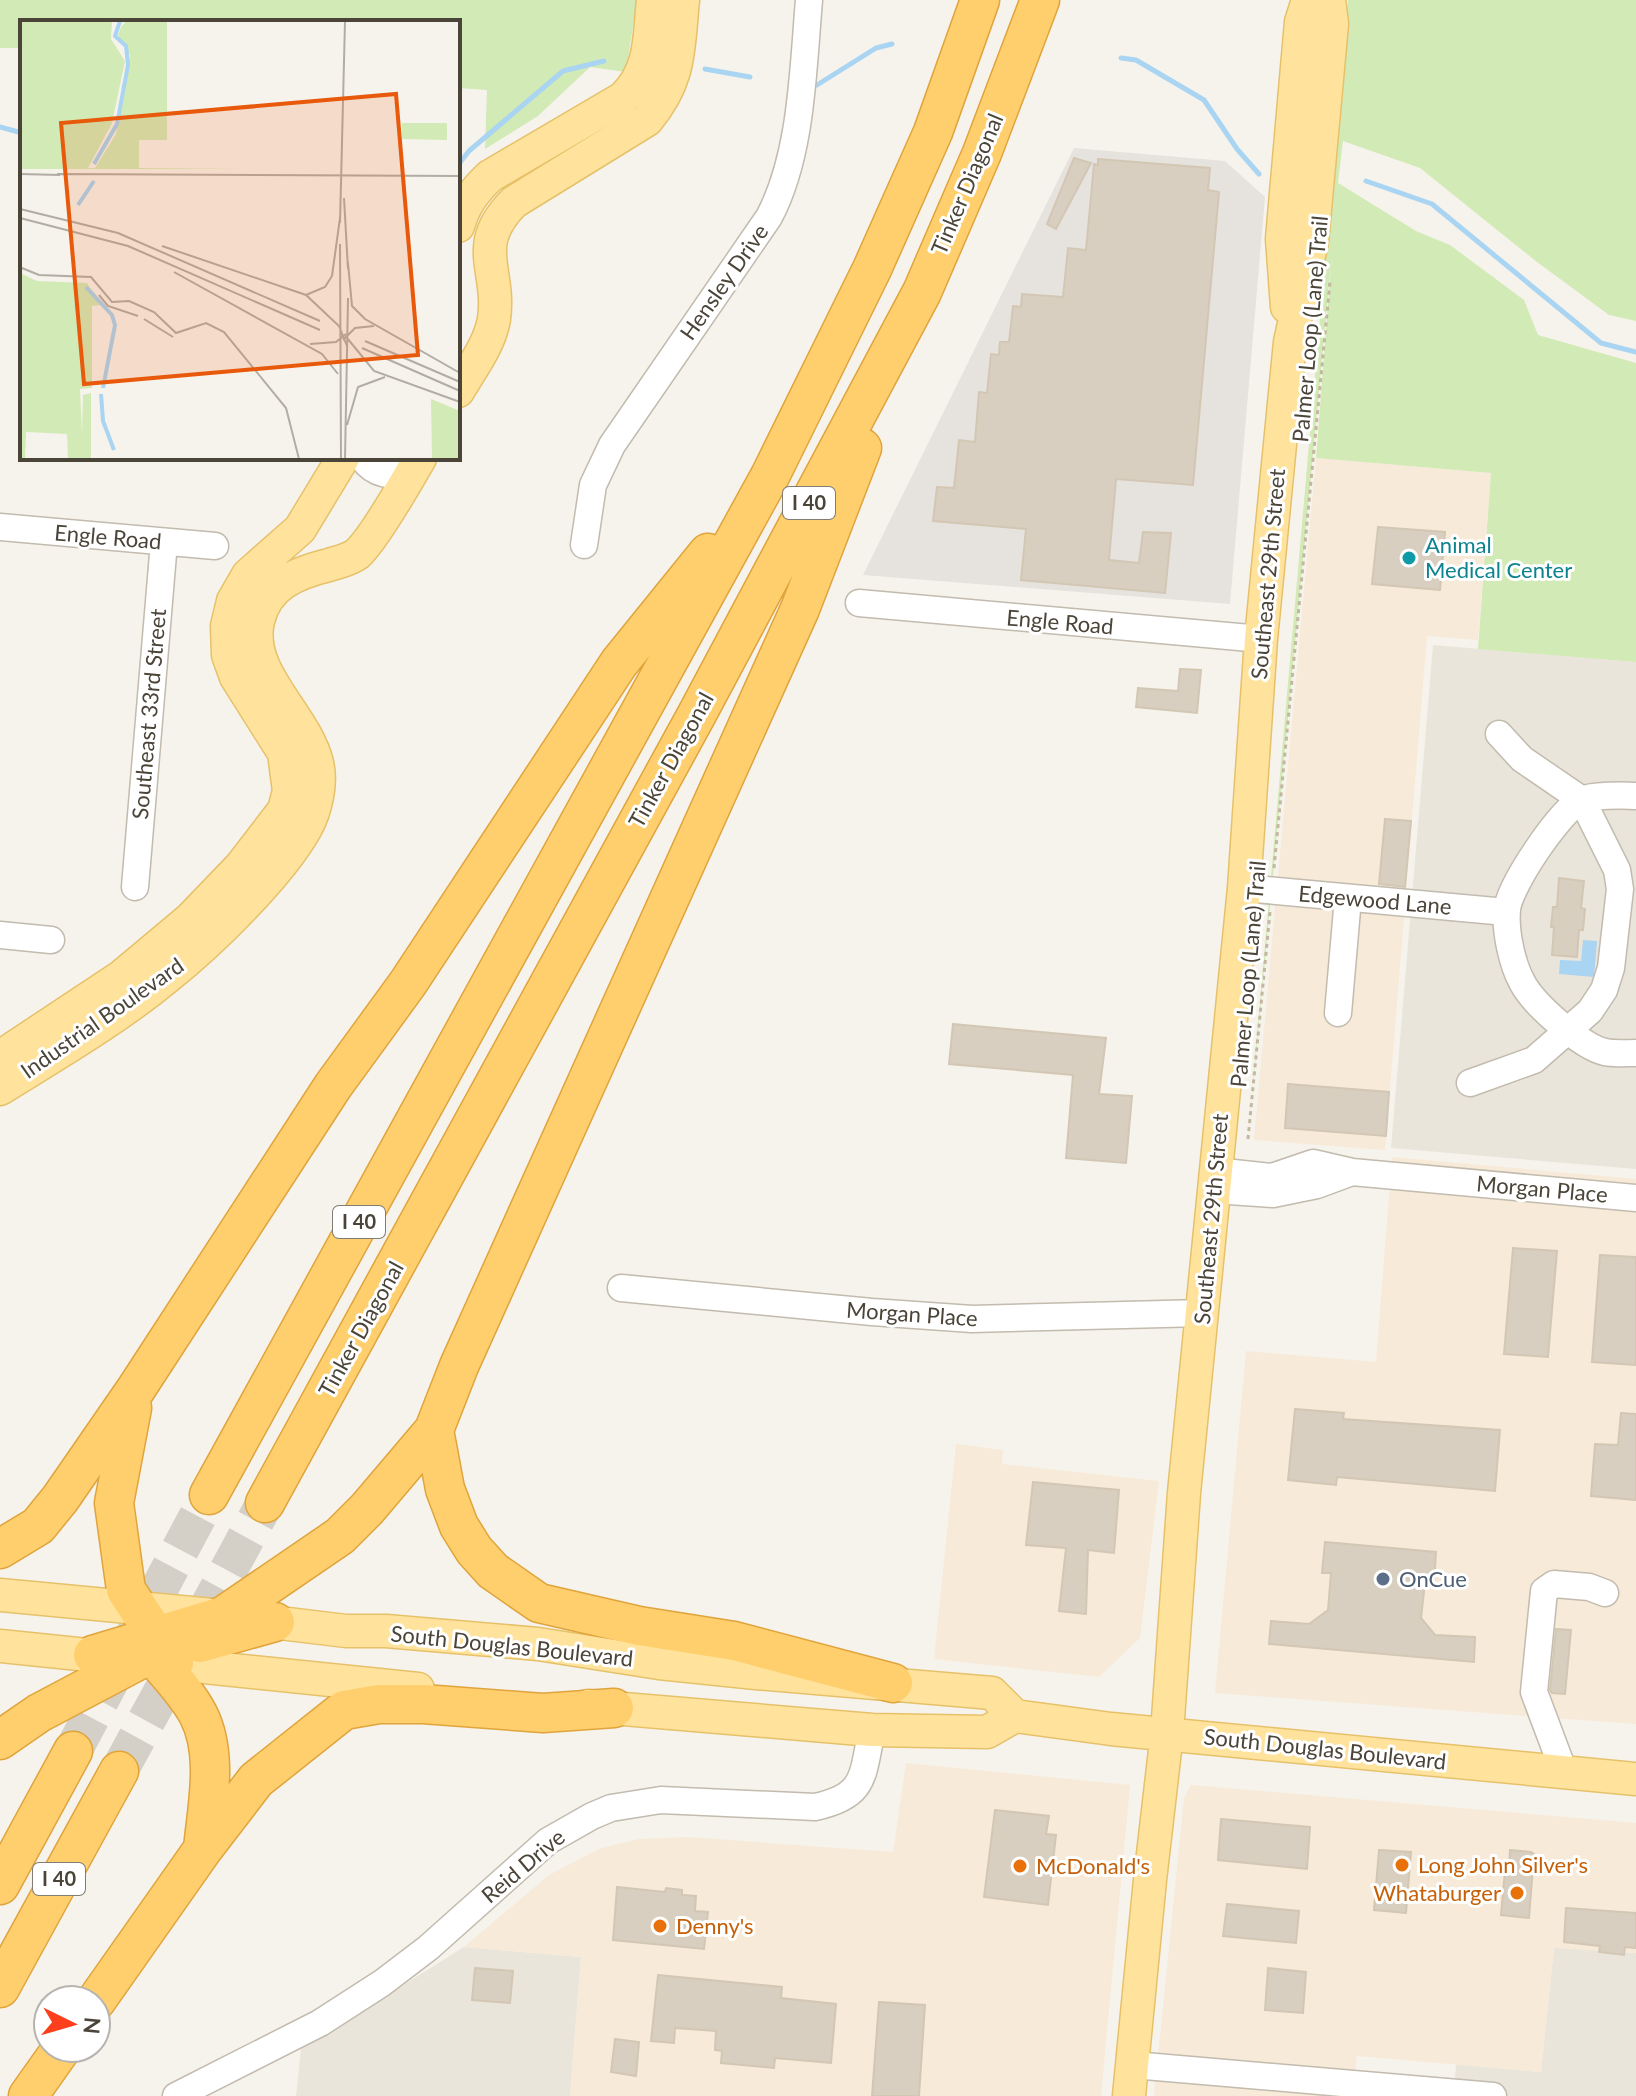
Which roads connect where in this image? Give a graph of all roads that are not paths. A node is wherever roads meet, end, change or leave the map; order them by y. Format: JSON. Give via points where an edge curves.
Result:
{"nodes":[{"id":1,"x":653,"y":0,"type":"edge"},
{"id":2,"x":683,"y":0,"type":"edge"},
{"id":3,"x":809,"y":0,"type":"edge"},
{"id":4,"x":980,"y":0,"type":"edge"},
{"id":5,"x":1040,"y":0,"type":"edge"},
{"id":6,"x":1308,"y":0,"type":"edge"},
{"id":7,"x":1329,"y":0,"type":"edge"},
{"id":8,"x":460,"y":220,"type":"edge"},
{"id":9,"x":922,"y":292,"type":"junction"},
{"id":10,"x":1290,"y":342,"type":"junction"},
{"id":11,"x":462,"y":376,"type":"edge"},
{"id":12,"x":342,"y":460,"type":"edge"},
{"id":13,"x":364,"y":460,"type":"edge"},
{"id":14,"x":416,"y":466,"type":"edge"},
{"id":15,"x":770,"y":476,"type":"junction"},
{"id":16,"x":0,"y":527,"type":"edge"},
{"id":17,"x":164,"y":542,"type":"junction"},
{"id":18,"x":584,"y":545,"type":"dead end"},
{"id":19,"x":215,"y":546,"type":"dead end"},
{"id":20,"x":859,"y":603,"type":"dead end"},
{"id":21,"x":1261,"y":639,"type":"junction"},
{"id":22,"x":1499,"y":734,"type":"dead end"},
{"id":23,"x":1636,"y":796,"type":"edge"},
{"id":24,"x":1582,"y":800,"type":"junction"},
{"id":25,"x":135,"y":887,"type":"dead end"},
{"id":26,"x":1257,"y":895,"type":"junction"},
{"id":27,"x":1348,"y":898,"type":"junction"},
{"id":28,"x":1506,"y":912,"type":"junction"},
{"id":29,"x":0,"y":935,"type":"edge"},
{"id":30,"x":51,"y":940,"type":"dead end"},
{"id":31,"x":1338,"y":1013,"type":"dead end"},
{"id":32,"x":1569,"y":1031,"type":"junction"},
{"id":33,"x":1636,"y":1053,"type":"edge"},
{"id":34,"x":0,"y":1057,"type":"edge"},
{"id":35,"x":1470,"y":1083,"type":"dead end"},
{"id":36,"x":0,"y":1089,"type":"edge"},
{"id":37,"x":1215,"y":1181,"type":"junction"},
{"id":38,"x":1636,"y":1198,"type":"edge"},
{"id":39,"x":621,"y":1288,"type":"dead end"},
{"id":40,"x":1203,"y":1313,"type":"junction"},
{"id":41,"x":136,"y":1389,"type":"junction"},
{"id":42,"x":434,"y":1430,"type":"junction"},
{"id":43,"x":209,"y":1495,"type":"tunnel mouth"},
{"id":44,"x":265,"y":1503,"type":"tunnel mouth"},
{"id":45,"x":0,"y":1549,"type":"edge"},
{"id":46,"x":1605,"y":1593,"type":"dead end"},
{"id":47,"x":0,"y":1595,"type":"edge"},
{"id":48,"x":223,"y":1616,"type":"junction"},
{"id":49,"x":275,"y":1622,"type":"junction"},
{"id":50,"x":147,"y":1640,"type":"junction"},
{"id":51,"x":0,"y":1646,"type":"edge"},
{"id":52,"x":93,"y":1655,"type":"joint"},
{"id":53,"x":893,"y":1683,"type":"junction"},
{"id":54,"x":614,"y":1708,"type":"junction"},
{"id":55,"x":1015,"y":1716,"type":"junction"},
{"id":56,"x":872,"y":1730,"type":"junction"},
{"id":57,"x":1167,"y":1733,"type":"junction"},
{"id":58,"x":0,"y":1740,"type":"edge"},
{"id":59,"x":73,"y":1751,"type":"tunnel mouth"},
{"id":60,"x":119,"y":1771,"type":"tunnel mouth"},
{"id":61,"x":1564,"y":1772,"type":"junction"},
{"id":62,"x":1636,"y":1779,"type":"edge"},
{"id":63,"x":203,"y":1849,"type":"junction"},
{"id":64,"x":0,"y":1885,"type":"edge"},
{"id":65,"x":108,"y":1984,"type":"edge"},
{"id":66,"x":0,"y":1988,"type":"edge"},
{"id":67,"x":51,"y":2064,"type":"edge"},
{"id":68,"x":1131,"y":2080,"type":"edge"},
{"id":69,"x":28,"y":2096,"type":"edge"},
{"id":70,"x":176,"y":2096,"type":"edge"},
{"id":71,"x":1493,"y":2096,"type":"edge"}],
"edges":[{"from":1,"to":8,"type":"main road","via":[[646,66],[636,85],[623,98],[490,176],[465,204]]},
{"from":2,"to":11,"type":"main road","via":[[674,79],[647,120],[514,202],[500,216],[491,234],[489,258],[493,322]]},
{"from":3,"to":18,"type":"street","name":"Hensley Drive","via":[[794,133],[779,199],[612,445],[593,485]]},
{"from":4,"to":15,"type":"highway","number":"I 40","via":[[933,132],[879,256]]},
{"from":5,"to":9,"type":"highway","name":"Tinker Diagonal","number":"I 40"},
{"from":6,"to":10,"type":"main road","name":"Southeast 29th Street","via":[[1301,22],[1282,239]]},
{"from":7,"to":10,"type":"main road","name":"Southeast 29th Street","via":[[1332,24],[1312,242]]},
{"from":9,"to":42,"type":"highway","via":[[800,609]]},
{"from":9,"to":44,"type":"highway","name":"Tinker Diagonal","number":"I 40"},
{"from":10,"to":21,"type":"main road","name":"Southeast 29th Street"},
{"from":12,"to":34,"type":"main road","name":"Industrial Boulevard","via":[[300,529],[248,575],[227,626],[228,655],[236,677],[284,753],[289,791],[284,810],[241,866],[190,919],[122,976]]},
{"from":13,"to":14,"type":"street","via":[[371,469],[393,476]]},
{"from":14,"to":36,"type":"main road","name":"Industrial Boulevard","via":[[355,555],[284,580],[266,599],[258,622],[260,662],[309,739],[318,766],[318,793],[307,826],[252,897],[166,979]]},
{"from":15,"to":41,"type":"highway","via":[[619,663]]},
{"from":15,"to":43,"type":"highway","number":"I 40"},
{"from":16,"to":17,"type":"street","name":"Engle Road"},
{"from":17,"to":19,"type":"street","name":"Engle Road"},
{"from":17,"to":25,"type":"street","name":"Southeast 33rd Street"},
{"from":20,"to":21,"type":"street","name":"Engle Road"},
{"from":21,"to":26,"type":"main road","name":"Southeast 29th Street"},
{"from":22,"to":24,"type":"street","via":[[1522,759]]},
{"from":23,"to":24,"type":"street"},
{"from":24,"to":28,"type":"street","via":[[1562,818],[1525,870]]},
{"from":24,"to":32,"type":"street","via":[[1617,870],[1620,889],[1604,990]]},
{"from":26,"to":27,"type":"street","name":"Edgewood Lane"},
{"from":26,"to":37,"type":"main road","name":"Southeast 29th Street"},
{"from":27,"to":28,"type":"street","name":"Edgewood Lane"},
{"from":27,"to":31,"type":"street"},
{"from":28,"to":32,"type":"street","via":[[1522,982]]},
{"from":29,"to":30,"type":"street"},
{"from":32,"to":33,"type":"street","via":[[1603,1052]]},
{"from":32,"to":35,"type":"street","via":[[1534,1060]]},
{"from":37,"to":38,"type":"street","name":"Morgan Place","via":[[1273,1194],[1352,1172]]},
{"from":37,"to":40,"type":"main road","name":"Southeast 29th Street"},
{"from":39,"to":40,"type":"street","name":"Morgan Place","via":[[972,1319]]},
{"from":40,"to":57,"type":"main road","name":"Southeast 29th Street"},
{"from":41,"to":45,"type":"highway","via":[[38,1526]]},
{"from":41,"to":50,"type":"highway","via":[[114,1503],[126,1590]]},
{"from":42,"to":48,"type":"highway","via":[[340,1536]]},
{"from":42,"to":53,"type":"highway","via":[[445,1489],[459,1526],[493,1571],[539,1603],[734,1641]]},
{"from":46,"to":61,"type":"street","via":[[1554,1584],[1544,1591],[1534,1692]]},
{"from":47,"to":50,"type":"main road"},
{"from":48,"to":49,"type":"main road","name":"South Douglas Boulevard"},
{"from":48,"to":50,"type":"highway"},
{"from":49,"to":50,"type":"highway"},
{"from":49,"to":53,"type":"main road","name":"South Douglas Boulevard"},
{"from":50,"to":52,"type":"highway"},
{"from":50,"to":54,"type":"main road"},
{"from":50,"to":58,"type":"highway"},
{"from":50,"to":63,"type":"highway","via":[[200,1718],[208,1747]]},
{"from":51,"to":52,"type":"main road"},
{"from":53,"to":55,"type":"main road","name":"South Douglas Boulevard","via":[[992,1693]]},
{"from":54,"to":56,"type":"main road"},
{"from":54,"to":63,"type":"highway","via":[[543,1713],[394,1704],[344,1710],[256,1780]]},
{"from":55,"to":56,"type":"main road","via":[[987,1732]]},
{"from":55,"to":57,"type":"main road","name":"South Douglas Boulevard"},
{"from":56,"to":70,"type":"street","name":"Reid Drive","via":[[854,1792],[833,1804],[661,1800],[611,1808],[570,1827],[382,1983],[320,2023]]},
{"from":57,"to":61,"type":"main road","name":"South Douglas Boulevard"},
{"from":57,"to":68,"type":"main road","name":"Southeast 29th Street"},
{"from":59,"to":64,"type":"highway","number":"I 40"},
{"from":60,"to":66,"type":"highway","number":"I 40"},
{"from":61,"to":62,"type":"main road","name":"South Douglas Boulevard"},
{"from":63,"to":65,"type":"highway"},
{"from":67,"to":69,"type":"highway"},
{"from":68,"to":71,"type":"street"}]}
